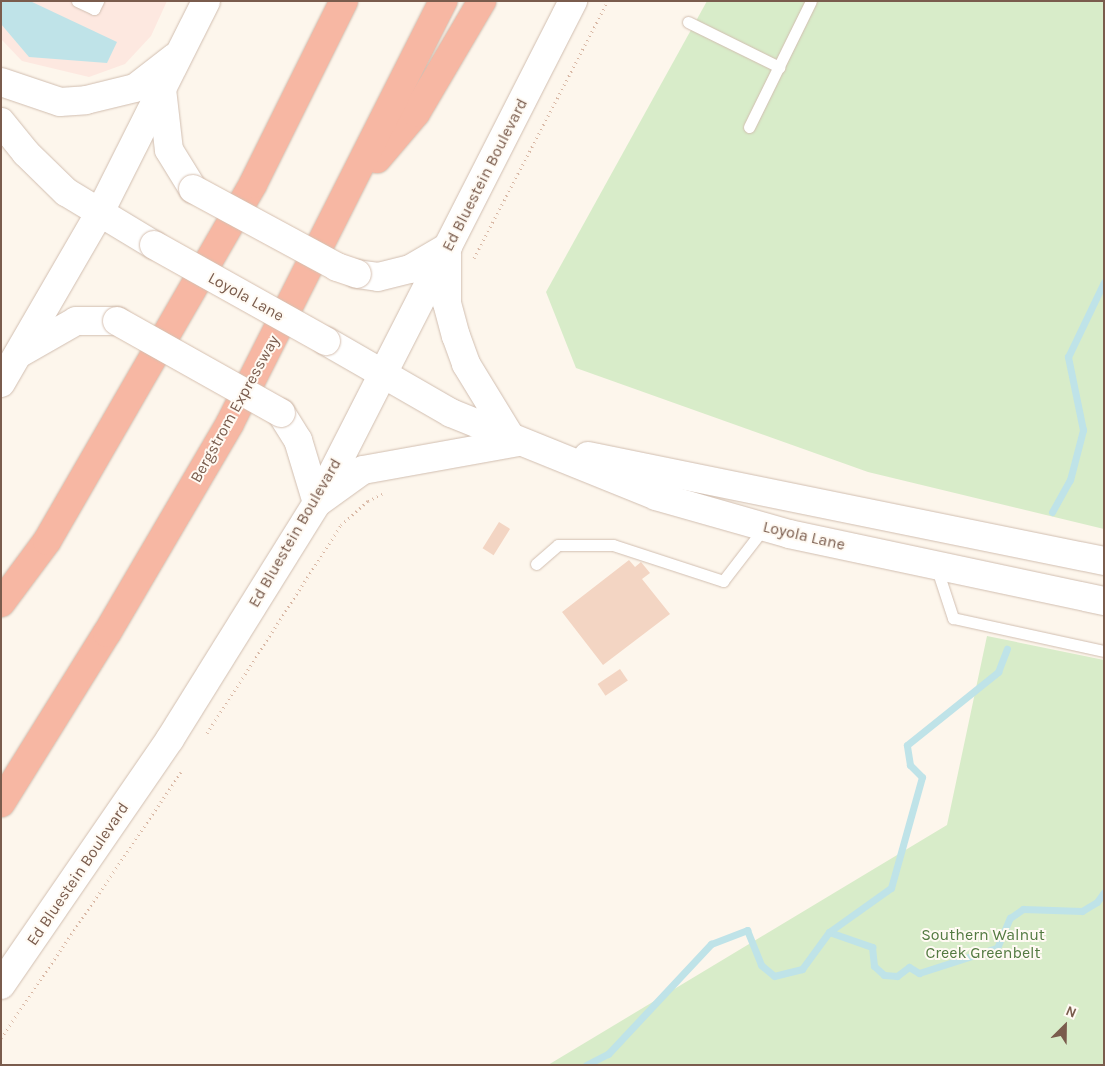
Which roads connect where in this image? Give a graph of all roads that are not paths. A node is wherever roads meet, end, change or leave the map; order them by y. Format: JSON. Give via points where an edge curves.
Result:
{"nodes":[{"id":1,"x":76,"y":1,"type":"edge"},
{"id":2,"x":98,"y":1,"type":"edge"},
{"id":3,"x":206,"y":1,"type":"edge"},
{"id":4,"x":344,"y":1,"type":"edge"},
{"id":5,"x":443,"y":1,"type":"edge"},
{"id":6,"x":482,"y":1,"type":"edge"},
{"id":7,"x":573,"y":1,"type":"edge"},
{"id":8,"x":812,"y":1,"type":"edge"},
{"id":9,"x":688,"y":22,"type":"dead end"},
{"id":10,"x":182,"y":52,"type":"junction"},
{"id":11,"x":779,"y":67,"type":"junction"},
{"id":12,"x":1,"y":82,"type":"edge"},
{"id":13,"x":162,"y":89,"type":"junction"},
{"id":14,"x":1,"y":122,"type":"edge"},
{"id":15,"x":749,"y":127,"type":"dead end"},
{"id":16,"x":350,"y":190,"type":"junction"},
{"id":17,"x":99,"y":214,"type":"junction"},
{"id":18,"x":448,"y":247,"type":"junction"},
{"id":19,"x":18,"y":354,"type":"junction"},
{"id":20,"x":383,"y":373,"type":"junction"},
{"id":21,"x":1,"y":384,"type":"edge"},
{"id":22,"x":513,"y":441,"type":"junction"},
{"id":23,"x":317,"y":503,"type":"junction"},
{"id":24,"x":765,"y":527,"type":"junction"},
{"id":25,"x":1104,"y":561,"type":"edge"},
{"id":26,"x":536,"y":564,"type":"dead end"},
{"id":27,"x":935,"y":564,"type":"junction"},
{"id":28,"x":1104,"y":601,"type":"edge"},
{"id":29,"x":1,"y":603,"type":"edge"},
{"id":30,"x":1104,"y":651,"type":"edge"},
{"id":31,"x":1,"y":803,"type":"edge"},
{"id":32,"x":1,"y":985,"type":"edge"}],
"edges":[{"from":1,"to":2,"type":"lane","via":[[94,9]]},
{"from":3,"to":10,"type":"main road"},
{"from":4,"to":29,"type":"highway","via":[[239,210],[47,541]]},
{"from":5,"to":16,"type":"highway","name":"Bergstrom Expressway"},
{"from":6,"to":16,"type":"highway","via":[[416,113]]},
{"from":7,"to":18,"type":"main road","name":"Ed Bluestein Boulevard"},
{"from":8,"to":11,"type":"lane"},
{"from":9,"to":11,"type":"lane"},
{"from":10,"to":12,"type":"main road","via":[[135,88],[86,100],[60,102]]},
{"from":10,"to":13,"type":"main road"},
{"from":11,"to":15,"type":"lane"},
{"from":13,"to":17,"type":"main road"},
{"from":13,"to":18,"type":"main road","bridge":true,"via":[[169,150],[193,189],[336,267],[357,274],[378,277],[410,270]]},
{"from":14,"to":17,"type":"main road","name":"Loyola Lane","via":[[26,153],[66,192]]},
{"from":16,"to":31,"type":"highway","name":"Bergstrom Expressway","via":[[230,423],[107,632]]},
{"from":17,"to":19,"type":"main road"},
{"from":17,"to":20,"type":"main road","name":"Loyola Lane","bridge":true},
{"from":18,"to":20,"type":"main road","name":"Ed Bluestein Boulevard"},
{"from":18,"to":22,"type":"main road","via":[[447,303],[456,336],[466,364]]},
{"from":19,"to":21,"type":"main road"},
{"from":19,"to":23,"type":"main road","bridge":true,"via":[[76,321],[117,321],[281,412],[298,440]]},
{"from":20,"to":22,"type":"main road","name":"Loyola Lane","via":[[451,413]]},
{"from":20,"to":23,"type":"main road","name":"Ed Bluestein Boulevard"},
{"from":22,"to":23,"type":"main road","via":[[363,470]]},
{"from":22,"to":24,"type":"main road","name":"Loyola Lane","via":[[656,496]]},
{"from":22,"to":25,"type":"main road","name":"Loyola Lane"},
{"from":23,"to":32,"type":"main road","name":"Ed Bluestein Boulevard","via":[[170,739]]},
{"from":24,"to":26,"type":"lane","via":[[722,581],[612,545],[558,545]]},
{"from":24,"to":27,"type":"main road","name":"Loyola Lane"},
{"from":27,"to":28,"type":"main road","name":"Loyola Lane"},
{"from":27,"to":30,"type":"lane","via":[[953,618]]}]}
